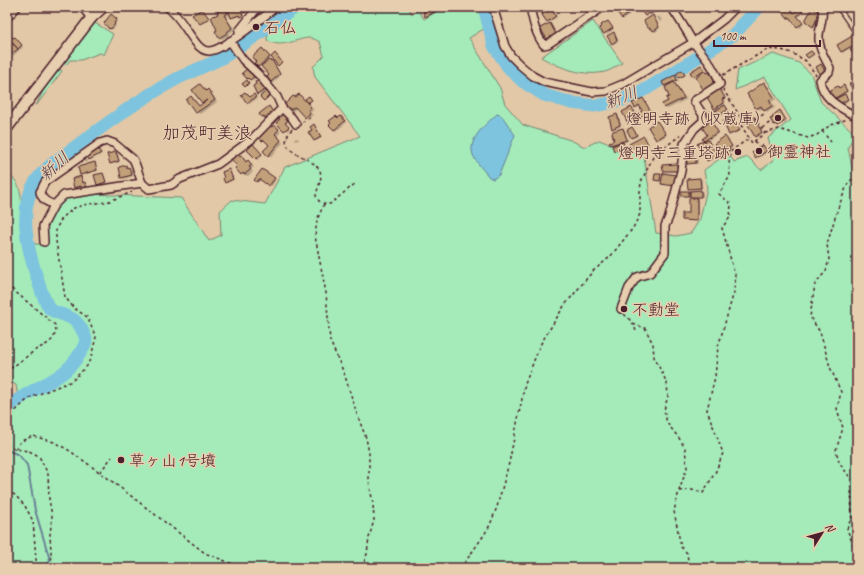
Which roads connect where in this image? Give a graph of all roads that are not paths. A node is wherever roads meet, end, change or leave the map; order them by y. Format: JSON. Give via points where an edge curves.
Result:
{"nodes":[{"id":1,"x":17,"y":7,"type":"edge"},
{"id":2,"x":84,"y":7,"type":"edge"},
{"id":3,"x":103,"y":7,"type":"edge"},
{"id":4,"x":167,"y":7,"type":"edge"},
{"id":5,"x":258,"y":7,"type":"edge"},
{"id":6,"x":276,"y":7,"type":"edge"},
{"id":7,"x":493,"y":7,"type":"edge"},
{"id":8,"x":530,"y":7,"type":"edge"},
{"id":9,"x":603,"y":7,"type":"edge"},
{"id":10,"x":671,"y":7,"type":"edge"},
{"id":11,"x":736,"y":7,"type":"edge"},
{"id":12,"x":822,"y":7,"type":"edge"},
{"id":13,"x":838,"y":7,"type":"edge"},
{"id":14,"x":7,"y":18,"type":"edge"},
{"id":15,"x":92,"y":18,"type":"junction"},
{"id":16,"x":857,"y":34,"type":"edge"},
{"id":17,"x":236,"y":36,"type":"junction"},
{"id":18,"x":231,"y":42,"type":"junction"},
{"id":19,"x":694,"y":42,"type":"junction"},
{"id":20,"x":282,"y":108,"type":"junction"},
{"id":21,"x":857,"y":117,"type":"edge"},
{"id":22,"x":296,"y":124,"type":"road end"},
{"id":23,"x":7,"y":128,"type":"edge"},
{"id":24,"x":142,"y":183,"type":"junction"},
{"id":25,"x":54,"y":205,"type":"junction"},
{"id":26,"x":44,"y":242,"type":"dead end"},
{"id":27,"x":620,"y":309,"type":"road end"}],
"edges":[{"from":1,"to":14,"type":"street"},
{"from":2,"to":15,"type":"street"},
{"from":3,"to":15,"type":"street"},
{"from":4,"to":18,"type":"street","via":[[203,49],[208,51]]},
{"from":5,"to":17,"type":"street"},
{"from":6,"to":17,"type":"street"},
{"from":7,"to":19,"type":"street","via":[[505,46],[511,56],[533,76],[544,82],[574,89],[606,91],[623,84]]},
{"from":8,"to":9,"type":"street","via":[[537,33],[544,45]]},
{"from":10,"to":19,"type":"street"},
{"from":11,"to":19,"type":"street"},
{"from":12,"to":21,"type":"street","via":[[820,44],[830,68],[820,80],[821,86],[831,101]]},
{"from":13,"to":16,"type":"lane"},
{"from":15,"to":23,"type":"street"},
{"from":17,"to":18,"type":"street"},
{"from":18,"to":20,"type":"street","via":[[243,60],[277,97]]},
{"from":19,"to":27,"type":"street","via":[[719,80],[694,101],[704,121],[694,129],[684,144],[681,171],[665,226],[666,253],[650,273],[637,277]]},
{"from":20,"to":22,"type":"street"},
{"from":20,"to":24,"type":"street","via":[[252,139],[218,164],[180,179],[172,185],[149,189]]},
{"from":24,"to":25,"type":"street","via":[[66,194]]},
{"from":24,"to":25,"type":"street","via":[[132,159],[115,144],[100,142],[46,182],[40,192],[46,201]]},
{"from":25,"to":26,"type":"street","via":[[43,226]]}]}
